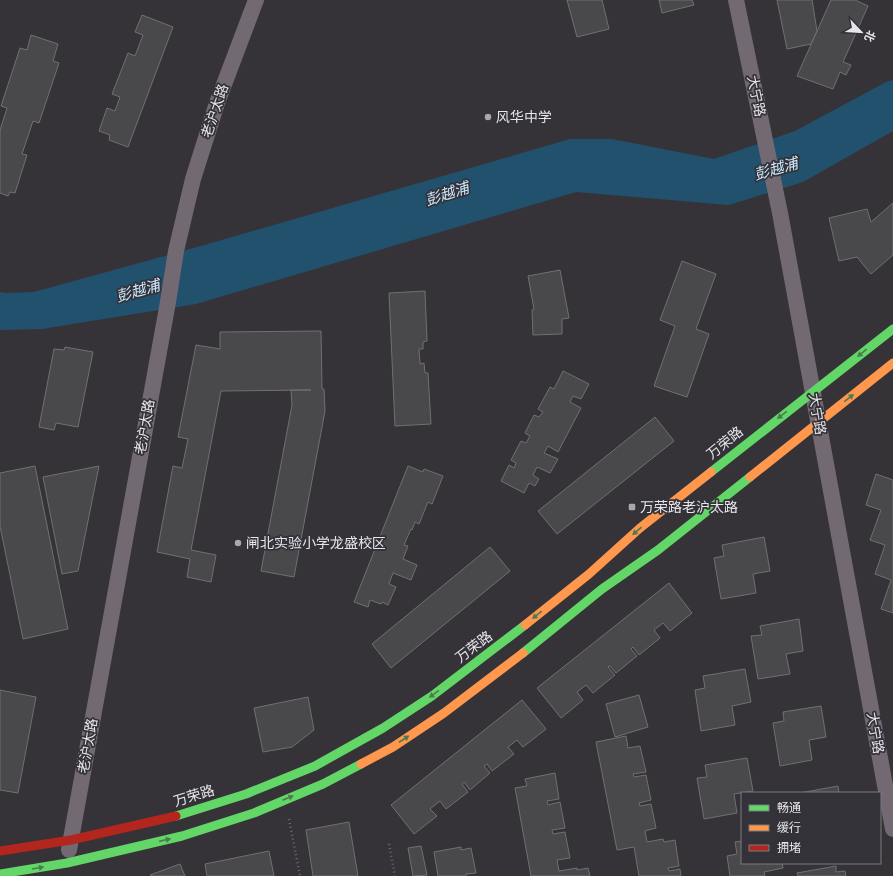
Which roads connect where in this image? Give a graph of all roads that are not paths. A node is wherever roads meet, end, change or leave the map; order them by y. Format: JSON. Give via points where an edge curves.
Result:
{"nodes":[{"id":1,"x":256,"y":0,"type":"edge"},
{"id":2,"x":736,"y":0,"type":"edge"},
{"id":3,"x":893,"y":329,"type":"edge"},
{"id":4,"x":893,"y":363,"type":"edge"},
{"id":5,"x":813,"y":392,"type":"junction"},
{"id":6,"x":818,"y":422,"type":"junction"},
{"id":7,"x":893,"y":829,"type":"edge"},
{"id":8,"x":71,"y":840,"type":"junction"},
{"id":9,"x":0,"y":851,"type":"edge"},
{"id":10,"x":67,"y":863,"type":"junction"},
{"id":11,"x":0,"y":874,"type":"edge"}],
"edges":[{"from":1,"to":8,"type":"street","name":"老沪太路","via":[[217,103],[193,179],[176,251]]},
{"from":2,"to":5,"type":"street","name":"大宁路","via":[[780,213]]},
{"from":3,"to":5,"type":"main road","name":"万荣路","one_way":true},
{"from":6,"to":4,"type":"main road","one_way":true},
{"from":5,"to":6,"type":"street","name":"大宁路"},
{"from":5,"to":8,"type":"main road","name":"万荣路","one_way":true,"via":[[640,528],[589,574],[507,639],[432,696],[383,728],[315,766],[246,794],[176,816]]},
{"from":6,"to":7,"type":"street","name":"大宁路"},
{"from":10,"to":6,"type":"main road","one_way":true,"via":[[182,836],[254,813],[323,784],[386,750],[444,713],[602,589],[658,550]]},
{"from":8,"to":9,"type":"main road","name":"万荣路"},
{"from":8,"to":10,"type":"street","name":"老沪太路"},
{"from":11,"to":10,"type":"main road","one_way":true}]}
